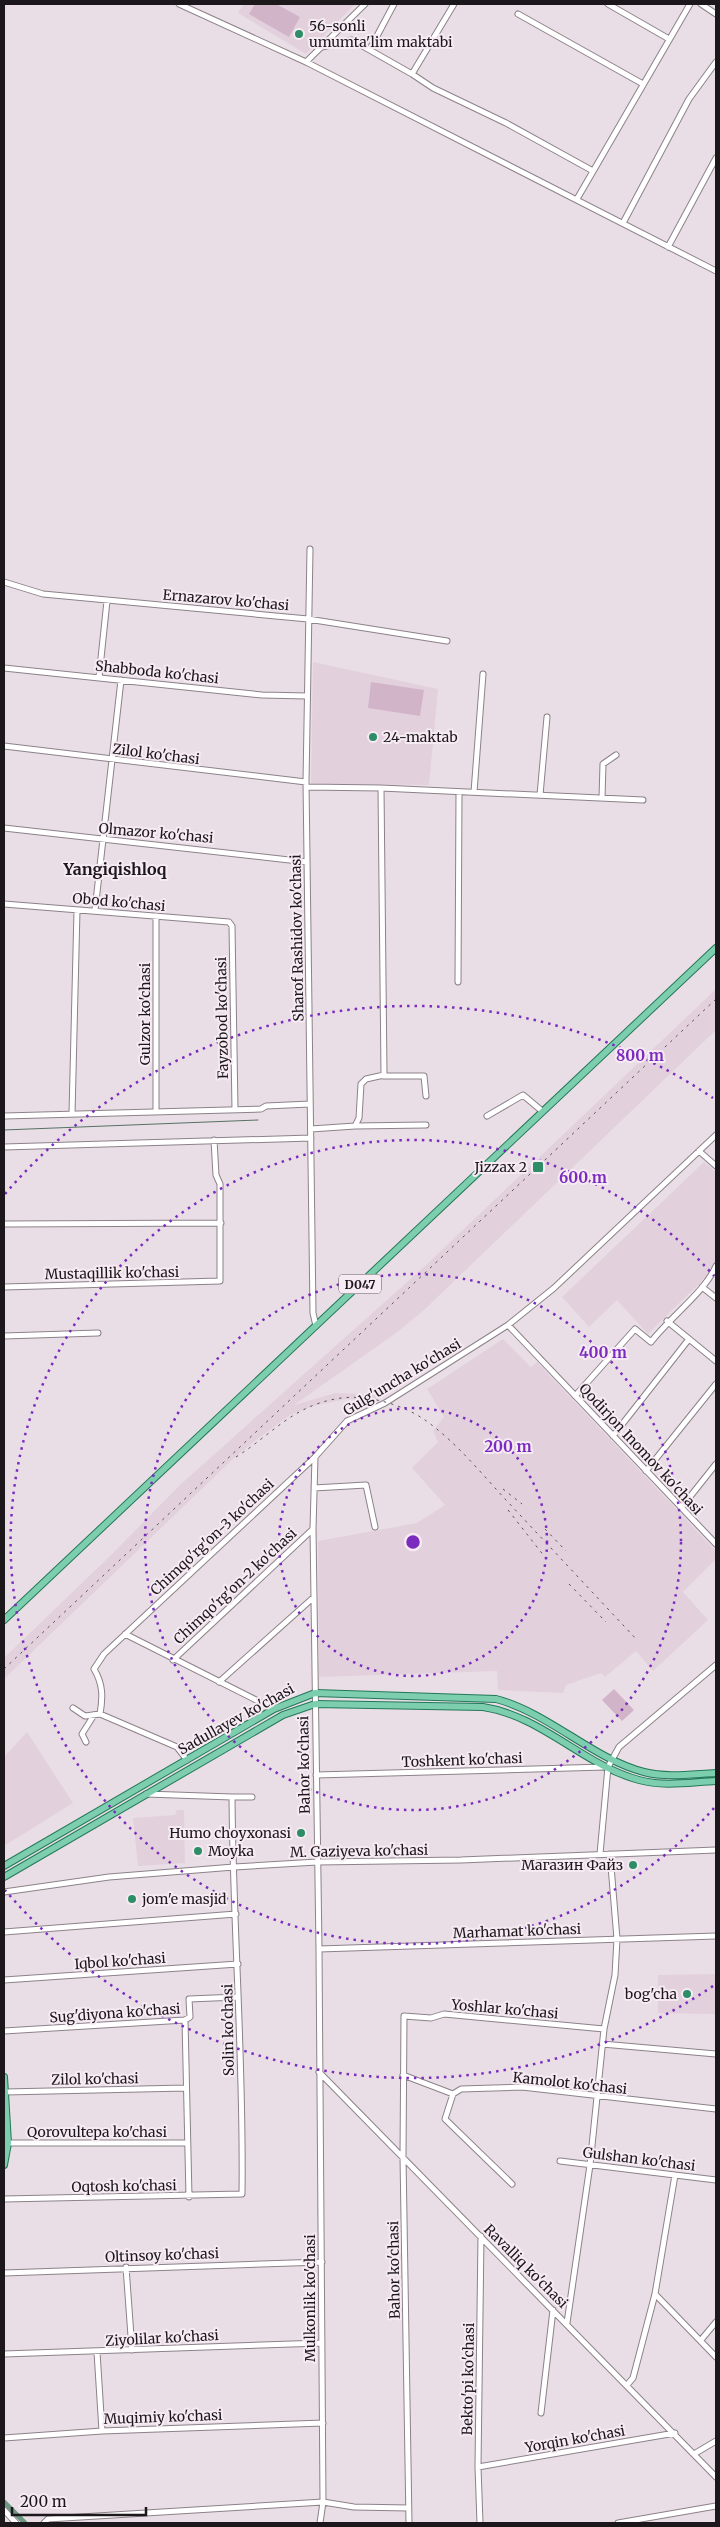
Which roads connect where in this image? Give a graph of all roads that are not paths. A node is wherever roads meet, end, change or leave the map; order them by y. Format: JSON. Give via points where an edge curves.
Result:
{"nodes":[{"id":1,"x":179,"y":4,"type":"edge"},
{"id":2,"x":365,"y":4,"type":"edge"},
{"id":3,"x":394,"y":4,"type":"edge"},
{"id":4,"x":454,"y":4,"type":"edge"},
{"id":5,"x":608,"y":4,"type":"edge"},
{"id":6,"x":690,"y":4,"type":"edge"},
{"id":7,"x":701,"y":4,"type":"edge"},
{"id":8,"x":518,"y":14,"type":"dead end"},
{"id":9,"x":716,"y":14,"type":"edge"},
{"id":10,"x":669,"y":39,"type":"junction"},
{"id":11,"x":322,"y":47,"type":"junction"},
{"id":12,"x":370,"y":49,"type":"junction"},
{"id":13,"x":306,"y":62,"type":"junction"},
{"id":14,"x":716,"y":62,"type":"edge"},
{"id":15,"x":412,"y":74,"type":"junction"},
{"id":16,"x":643,"y":84,"type":"junction"},
{"id":17,"x":716,"y":158,"type":"edge"},
{"id":18,"x":593,"y":170,"type":"junction"},
{"id":19,"x":577,"y":199,"type":"junction"},
{"id":20,"x":623,"y":223,"type":"junction"},
{"id":21,"x":668,"y":247,"type":"junction"},
{"id":22,"x":716,"y":270,"type":"edge"},
{"id":23,"x":310,"y":549,"type":"dead end"},
{"id":24,"x":4,"y":582,"type":"edge"},
{"id":25,"x":107,"y":601,"type":"junction"},
{"id":26,"x":308,"y":618,"type":"junction"},
{"id":27,"x":447,"y":642,"type":"dead end"},
{"id":28,"x":4,"y":668,"type":"edge"},
{"id":29,"x":483,"y":674,"type":"dead end"},
{"id":30,"x":99,"y":677,"type":"junction"},
{"id":31,"x":121,"y":680,"type":"junction"},
{"id":32,"x":307,"y":696,"type":"junction"},
{"id":33,"x":547,"y":717,"type":"dead end"},
{"id":34,"x":4,"y":746,"type":"edge"},
{"id":35,"x":616,"y":755,"type":"dead end"},
{"id":36,"x":112,"y":760,"type":"junction"},
{"id":37,"x":306,"y":785,"type":"junction"},
{"id":38,"x":381,"y":788,"type":"junction"},
{"id":39,"x":459,"y":792,"type":"junction"},
{"id":40,"x":474,"y":792,"type":"junction"},
{"id":41,"x":540,"y":795,"type":"junction"},
{"id":42,"x":602,"y":798,"type":"junction"},
{"id":43,"x":642,"y":800,"type":"dead end"},
{"id":44,"x":4,"y":828,"type":"edge"},
{"id":45,"x":102,"y":839,"type":"junction"},
{"id":46,"x":307,"y":862,"type":"junction"},
{"id":47,"x":4,"y":904,"type":"edge"},
{"id":48,"x":77,"y":910,"type":"junction"},
{"id":49,"x":95,"y":910,"type":"junction"},
{"id":50,"x":156,"y":916,"type":"junction"},
{"id":51,"x":232,"y":926,"type":"joint"},
{"id":52,"x":716,"y":948,"type":"edge"},
{"id":53,"x":458,"y":982,"type":"dead end"},
{"id":54,"x":383,"y":1076,"type":"junction"},
{"id":55,"x":426,"y":1096,"type":"dead end"},
{"id":56,"x":310,"y":1104,"type":"junction"},
{"id":57,"x":235,"y":1110,"type":"junction"},
{"id":58,"x":156,"y":1111,"type":"junction"},
{"id":59,"x":542,"y":1111,"type":"junction"},
{"id":60,"x":72,"y":1114,"type":"junction"},
{"id":61,"x":4,"y":1116,"type":"edge"},
{"id":62,"x":488,"y":1116,"type":"dead end"},
{"id":63,"x":426,"y":1125,"type":"dead end"},
{"id":64,"x":355,"y":1126,"type":"junction"},
{"id":65,"x":311,"y":1129,"type":"junction"},
{"id":66,"x":716,"y":1135,"type":"edge"},
{"id":67,"x":311,"y":1138,"type":"junction"},
{"id":68,"x":214,"y":1140,"type":"junction"},
{"id":69,"x":4,"y":1147,"type":"edge"},
{"id":70,"x":699,"y":1152,"type":"junction"},
{"id":71,"x":716,"y":1166,"type":"edge"},
{"id":72,"x":221,"y":1223,"type":"junction"},
{"id":73,"x":4,"y":1224,"type":"edge"},
{"id":74,"x":716,"y":1266,"type":"edge"},
{"id":75,"x":4,"y":1287,"type":"edge"},
{"id":76,"x":702,"y":1287,"type":"junction"},
{"id":77,"x":716,"y":1298,"type":"edge"},
{"id":78,"x":667,"y":1321,"type":"junction"},
{"id":79,"x":508,"y":1325,"type":"junction"},
{"id":80,"x":316,"y":1326,"type":"junction"},
{"id":81,"x":98,"y":1332,"type":"dead end"},
{"id":82,"x":4,"y":1336,"type":"edge"},
{"id":83,"x":689,"y":1339,"type":"junction"},
{"id":84,"x":716,"y":1361,"type":"edge"},
{"id":85,"x":716,"y":1384,"type":"edge"},
{"id":86,"x":575,"y":1396,"type":"junction"},
{"id":87,"x":613,"y":1436,"type":"junction"},
{"id":88,"x":315,"y":1457,"type":"junction"},
{"id":89,"x":716,"y":1464,"type":"edge"},
{"id":90,"x":646,"y":1471,"type":"junction"},
{"id":91,"x":314,"y":1488,"type":"junction"},
{"id":92,"x":681,"y":1508,"type":"junction"},
{"id":93,"x":375,"y":1527,"type":"dead end"},
{"id":94,"x":313,"y":1530,"type":"junction"},
{"id":95,"x":716,"y":1543,"type":"edge"},
{"id":96,"x":314,"y":1597,"type":"junction"},
{"id":97,"x":4,"y":1620,"type":"edge"},
{"id":98,"x":125,"y":1634,"type":"junction"},
{"id":99,"x":173,"y":1660,"type":"junction"},
{"id":100,"x":716,"y":1665,"type":"edge"},
{"id":101,"x":219,"y":1682,"type":"junction"},
{"id":102,"x":314,"y":1693,"type":"junction"},
{"id":103,"x":315,"y":1704,"type":"junction"},
{"id":104,"x":73,"y":1708,"type":"dead end"},
{"id":105,"x":274,"y":1709,"type":"junction"},
{"id":106,"x":97,"y":1714,"type":"junction"},
{"id":107,"x":86,"y":1742,"type":"dead end"},
{"id":108,"x":612,"y":1759,"type":"junction"},
{"id":109,"x":187,"y":1760,"type":"junction"},
{"id":110,"x":608,"y":1767,"type":"junction"},
{"id":111,"x":716,"y":1773,"type":"edge"},
{"id":112,"x":316,"y":1775,"type":"junction"},
{"id":113,"x":716,"y":1781,"type":"edge"},
{"id":114,"x":145,"y":1794,"type":"junction"},
{"id":115,"x":232,"y":1797,"type":"junction"},
{"id":116,"x":252,"y":1797,"type":"dead end"},
{"id":117,"x":716,"y":1850,"type":"edge"},
{"id":118,"x":600,"y":1854,"type":"junction"},
{"id":119,"x":610,"y":1854,"type":"junction"},
{"id":120,"x":317,"y":1862,"type":"junction"},
{"id":121,"x":4,"y":1866,"type":"edge"},
{"id":122,"x":232,"y":1867,"type":"junction"},
{"id":123,"x":4,"y":1877,"type":"edge"},
{"id":124,"x":4,"y":1892,"type":"edge"},
{"id":125,"x":236,"y":1914,"type":"junction"},
{"id":126,"x":4,"y":1932,"type":"edge"},
{"id":127,"x":716,"y":1936,"type":"edge"},
{"id":128,"x":617,"y":1939,"type":"junction"},
{"id":129,"x":319,"y":1949,"type":"junction"},
{"id":130,"x":238,"y":1964,"type":"junction"},
{"id":131,"x":4,"y":1980,"type":"edge"},
{"id":132,"x":238,"y":1997,"type":"junction"},
{"id":133,"x":404,"y":2016,"type":"joint"},
{"id":134,"x":186,"y":2020,"type":"junction"},
{"id":135,"x":604,"y":2029,"type":"junction"},
{"id":136,"x":4,"y":2031,"type":"edge"},
{"id":137,"x":602,"y":2044,"type":"junction"},
{"id":138,"x":716,"y":2054,"type":"edge"},
{"id":139,"x":319,"y":2072,"type":"junction"},
{"id":140,"x":403,"y":2075,"type":"junction"},
{"id":141,"x":4,"y":2077,"type":"edge"},
{"id":142,"x":186,"y":2088,"type":"junction"},
{"id":143,"x":5,"y":2092,"type":"edge"},
{"id":144,"x":453,"y":2094,"type":"junction"},
{"id":145,"x":597,"y":2097,"type":"junction"},
{"id":146,"x":716,"y":2110,"type":"edge"},
{"id":147,"x":8,"y":2143,"type":"junction"},
{"id":148,"x":187,"y":2144,"type":"junction"},
{"id":149,"x":403,"y":2157,"type":"junction"},
{"id":150,"x":560,"y":2161,"type":"dead end"},
{"id":151,"x":4,"y":2165,"type":"edge"},
{"id":152,"x":590,"y":2165,"type":"junction"},
{"id":153,"x":676,"y":2175,"type":"junction"},
{"id":154,"x":716,"y":2180,"type":"edge"},
{"id":155,"x":512,"y":2184,"type":"dead end"},
{"id":156,"x":242,"y":2193,"type":"joint"},
{"id":157,"x":189,"y":2197,"type":"junction"},
{"id":158,"x":4,"y":2199,"type":"edge"},
{"id":159,"x":481,"y":2236,"type":"junction"},
{"id":160,"x":322,"y":2262,"type":"junction"},
{"id":161,"x":126,"y":2267,"type":"junction"},
{"id":162,"x":4,"y":2273,"type":"edge"},
{"id":163,"x":655,"y":2294,"type":"junction"},
{"id":164,"x":554,"y":2310,"type":"junction"},
{"id":165,"x":716,"y":2322,"type":"edge"},
{"id":166,"x":567,"y":2323,"type":"junction"},
{"id":167,"x":701,"y":2340,"type":"junction"},
{"id":168,"x":322,"y":2343,"type":"junction"},
{"id":169,"x":132,"y":2350,"type":"junction"},
{"id":170,"x":97,"y":2352,"type":"junction"},
{"id":171,"x":4,"y":2354,"type":"edge"},
{"id":172,"x":716,"y":2357,"type":"edge"},
{"id":173,"x":627,"y":2385,"type":"junction"},
{"id":174,"x":541,"y":2413,"type":"dead end"},
{"id":175,"x":323,"y":2423,"type":"junction"},
{"id":176,"x":102,"y":2431,"type":"junction"},
{"id":177,"x":675,"y":2433,"type":"junction"},
{"id":178,"x":4,"y":2438,"type":"edge"},
{"id":179,"x":716,"y":2441,"type":"edge"},
{"id":180,"x":694,"y":2454,"type":"junction"},
{"id":181,"x":478,"y":2467,"type":"junction"},
{"id":182,"x":716,"y":2477,"type":"edge"},
{"id":183,"x":324,"y":2502,"type":"junction"},
{"id":184,"x":716,"y":2506,"type":"edge"},
{"id":185,"x":408,"y":2508,"type":"junction"},
{"id":186,"x":4,"y":2510,"type":"edge"},
{"id":187,"x":16,"y":2523,"type":"edge"},
{"id":188,"x":44,"y":2523,"type":"edge"},
{"id":189,"x":320,"y":2523,"type":"edge"},
{"id":190,"x":409,"y":2523,"type":"edge"},
{"id":191,"x":480,"y":2523,"type":"edge"},
{"id":192,"x":618,"y":2523,"type":"edge"}],
"edges":[{"from":1,"to":13,"type":"street"},
{"from":2,"to":11,"type":"street"},
{"from":3,"to":12,"type":"street"},
{"from":4,"to":15,"type":"street"},
{"from":5,"to":10,"type":"street"},
{"from":6,"to":10,"type":"street"},
{"from":7,"to":9,"type":"street"},
{"from":8,"to":16,"type":"street"},
{"from":10,"to":16,"type":"street"},
{"from":11,"to":12,"type":"street","via":[[352,40]]},
{"from":11,"to":13,"type":"street"},
{"from":12,"to":15,"type":"street"},
{"from":13,"to":19,"type":"street"},
{"from":14,"to":20,"type":"street","via":[[689,99]]},
{"from":15,"to":18,"type":"street","via":[[432,88]]},
{"from":16,"to":18,"type":"street"},
{"from":17,"to":21,"type":"street"},
{"from":18,"to":19,"type":"street"},
{"from":19,"to":20,"type":"street"},
{"from":20,"to":21,"type":"street"},
{"from":21,"to":22,"type":"street"},
{"from":23,"to":26,"type":"street","name":"Sharof Rashidov ko'chasi"},
{"from":24,"to":25,"type":"street","name":"Ernazarov ko'chasi","via":[[43,594]]},
{"from":25,"to":26,"type":"street","name":"Ernazarov ko'chasi"},
{"from":25,"to":30,"type":"street"},
{"from":26,"to":27,"type":"street","name":"Ernazarov ko'chasi"},
{"from":26,"to":32,"type":"street","name":"Sharof Rashidov ko'chasi"},
{"from":28,"to":30,"type":"street","name":"Shabboda ko'chasi"},
{"from":29,"to":40,"type":"street"},
{"from":30,"to":31,"type":"street","name":"Shabboda ko'chasi"},
{"from":31,"to":32,"type":"street","name":"Shabboda ko'chasi","via":[[262,695]]},
{"from":31,"to":36,"type":"street"},
{"from":32,"to":37,"type":"street","name":"Sharof Rashidov ko'chasi"},
{"from":33,"to":41,"type":"street"},
{"from":34,"to":36,"type":"street","name":"Zilol ko'chasi"},
{"from":35,"to":42,"type":"street","via":[[603,764]]},
{"from":36,"to":37,"type":"street","name":"Zilol ko'chasi"},
{"from":36,"to":45,"type":"street"},
{"from":37,"to":38,"type":"street","name":"Zilol ko'chasi"},
{"from":37,"to":46,"type":"street","name":"Sharof Rashidov ko'chasi"},
{"from":38,"to":39,"type":"street","name":"Zilol ko'chasi"},
{"from":38,"to":54,"type":"street"},
{"from":39,"to":40,"type":"street","name":"Zilol ko'chasi"},
{"from":39,"to":53,"type":"street"},
{"from":40,"to":41,"type":"street","name":"Zilol ko'chasi"},
{"from":41,"to":42,"type":"street","name":"Zilol ko'chasi"},
{"from":42,"to":43,"type":"street","name":"Zilol ko'chasi"},
{"from":44,"to":45,"type":"street","name":"Olmazor ko'chasi"},
{"from":45,"to":46,"type":"street","name":"Olmazor ko'chasi"},
{"from":45,"to":49,"type":"street"},
{"from":46,"to":56,"type":"street","name":"Sharof Rashidov ko'chasi"},
{"from":47,"to":48,"type":"street","name":"Obod ko'chasi"},
{"from":48,"to":49,"type":"street","name":"Obod ko'chasi"},
{"from":48,"to":60,"type":"street"},
{"from":49,"to":50,"type":"street","name":"Obod ko'chasi"},
{"from":50,"to":51,"type":"street","name":"Obod ko'chasi","via":[[224,921]]},
{"from":50,"to":58,"type":"street","name":"Gulzor ko'chasi"},
{"from":51,"to":57,"type":"street","name":"Fayzobod ko'chasi"},
{"from":52,"to":59,"type":"main road","number":"D047"},
{"from":54,"to":55,"type":"street","via":[[424,1076]]},
{"from":54,"to":64,"type":"street","via":[[366,1079],[361,1084],[359,1118]]},
{"from":56,"to":57,"type":"street"},
{"from":56,"to":65,"type":"street","name":"Sharof Rashidov ko'chasi"},
{"from":57,"to":58,"type":"street"},
{"from":58,"to":60,"type":"street"},
{"from":59,"to":62,"type":"street","via":[[523,1095]]},
{"from":59,"to":80,"type":"main road","number":"D047"},
{"from":60,"to":61,"type":"street"},
{"from":63,"to":64,"type":"street"},
{"from":64,"to":65,"type":"street"},
{"from":65,"to":67,"type":"street","name":"Sharof Rashidov ko'chasi"},
{"from":66,"to":70,"type":"street","name":"Gulg'uncha ko'chasi"},
{"from":67,"to":68,"type":"street"},
{"from":67,"to":80,"type":"street","name":"Sharof Rashidov ko'chasi","via":[[313,1313]]},
{"from":68,"to":69,"type":"street"},
{"from":68,"to":72,"type":"street"},
{"from":70,"to":71,"type":"street"},
{"from":70,"to":79,"type":"street","name":"Gulg'uncha ko'chasi","via":[[554,1288]]},
{"from":72,"to":73,"type":"street"},
{"from":72,"to":75,"type":"street","name":"Mustaqillik ko'chasi","via":[[220,1281]]},
{"from":74,"to":76,"type":"street"},
{"from":76,"to":77,"type":"street"},
{"from":76,"to":78,"type":"street"},
{"from":78,"to":83,"type":"street"},
{"from":78,"to":86,"type":"street","via":[[651,1342],[635,1329]]},
{"from":79,"to":86,"type":"street","name":"Qodirjon Inomov ko'chasi"},
{"from":79,"to":88,"type":"street","name":"Gulg'uncha ko'chasi","via":[[385,1403],[347,1421]]},
{"from":80,"to":97,"type":"main road","number":"D047"},
{"from":81,"to":82,"type":"street"},
{"from":83,"to":84,"type":"street"},
{"from":83,"to":87,"type":"street"},
{"from":85,"to":90,"type":"street"},
{"from":86,"to":87,"type":"street","name":"Qodirjon Inomov ko'chasi"},
{"from":87,"to":90,"type":"street","name":"Qodirjon Inomov ko'chasi"},
{"from":88,"to":91,"type":"street","name":"Bahor ko'chasi"},
{"from":88,"to":98,"type":"street","name":"Chimqo'rg'on-3 ko'chasi"},
{"from":89,"to":92,"type":"street"},
{"from":90,"to":92,"type":"street","name":"Qodirjon Inomov ko'chasi"},
{"from":91,"to":93,"type":"street","via":[[366,1485]]},
{"from":91,"to":94,"type":"street","name":"Bahor ko'chasi"},
{"from":92,"to":95,"type":"street","name":"Qodirjon Inomov ko'chasi"},
{"from":94,"to":96,"type":"street","name":"Bahor ko'chasi"},
{"from":94,"to":99,"type":"street","name":"Chimqo'rg'on-2 ko'chasi"},
{"from":96,"to":101,"type":"street"},
{"from":96,"to":102,"type":"street","name":"Bahor ko'chasi"},
{"from":98,"to":99,"type":"street"},
{"from":98,"to":106,"type":"street","name":"Chimqo'rg'on-3 ko'chasi","via":[[94,1669],[99,1676],[103,1696]]},
{"from":99,"to":101,"type":"street"},
{"from":100,"to":108,"type":"street","via":[[619,1747]]},
{"from":101,"to":105,"type":"street"},
{"from":102,"to":103,"type":"street","name":"Bahor ko'chasi"},
{"from":102,"to":105,"type":"main road","name":"Sadullayev ko'chasi"},
{"from":102,"to":108,"type":"main road","name":"Sadullayev ko'chasi","via":[[496,1700],[529,1712]]},
{"from":103,"to":110,"type":"main road","via":[[499,1710],[529,1722]]},
{"from":103,"to":112,"type":"street","name":"Bahor ko'chasi"},
{"from":103,"to":114,"type":"main road","via":[[283,1715]]},
{"from":104,"to":106,"type":"street","via":[[85,1716]]},
{"from":105,"to":109,"type":"main road","name":"Sadullayev ko'chasi"},
{"from":106,"to":107,"type":"street","via":[[82,1734]]},
{"from":106,"to":109,"type":"street","via":[[177,1747]]},
{"from":108,"to":110,"type":"street"},
{"from":108,"to":111,"type":"main road","name":"Sadullayev ko'chasi","via":[[651,1774]]},
{"from":109,"to":121,"type":"main road","name":"Sadullayev ko'chasi"},
{"from":110,"to":112,"type":"street","name":"Toshkent ko'chasi"},
{"from":110,"to":113,"type":"main road","via":[[654,1783]]},
{"from":110,"to":118,"type":"street"},
{"from":112,"to":120,"type":"street","name":"Bahor ko'chasi"},
{"from":114,"to":115,"type":"street"},
{"from":114,"to":123,"type":"main road"},
{"from":115,"to":116,"type":"street"},
{"from":115,"to":122,"type":"street","name":"Solin ko'chasi"},
{"from":117,"to":119,"type":"street","name":"M. Gaziyeva ko'chasi"},
{"from":118,"to":119,"type":"street","name":"M. Gaziyeva ko'chasi"},
{"from":118,"to":120,"type":"street","name":"M. Gaziyeva ko'chasi"},
{"from":119,"to":128,"type":"street"},
{"from":120,"to":122,"type":"street","name":"M. Gaziyeva ko'chasi"},
{"from":120,"to":129,"type":"street","name":"Bahor ko'chasi"},
{"from":122,"to":124,"type":"street","name":"M. Gaziyeva ko'chasi","via":[[109,1877]]},
{"from":122,"to":125,"type":"street","name":"Solin ko'chasi"},
{"from":125,"to":126,"type":"street"},
{"from":125,"to":130,"type":"street","name":"Solin ko'chasi"},
{"from":127,"to":128,"type":"street","name":"Marhamat ko'chasi"},
{"from":128,"to":129,"type":"street","name":"Marhamat ko'chasi"},
{"from":128,"to":135,"type":"street","via":[[615,1975]]},
{"from":129,"to":139,"type":"street","name":"Bahor ko'chasi"},
{"from":130,"to":131,"type":"street","name":"Iqbol ko'chasi"},
{"from":130,"to":132,"type":"street","name":"Solin ko'chasi"},
{"from":132,"to":134,"type":"street","name":"Sug'diyona ko'chasi","via":[[189,1999],[190,2017]]},
{"from":132,"to":156,"type":"street","name":"Solin ko'chasi"},
{"from":133,"to":135,"type":"street","name":"Yoshlar ko'chasi","via":[[431,2018],[444,2014]]},
{"from":133,"to":140,"type":"street","name":"Bahor ko'chasi"},
{"from":134,"to":136,"type":"street","name":"Sug'diyona ko'chasi"},
{"from":134,"to":142,"type":"street"},
{"from":135,"to":137,"type":"street"},
{"from":137,"to":138,"type":"street"},
{"from":137,"to":145,"type":"street"},
{"from":139,"to":149,"type":"street","name":"Ravalliq ko'chasi"},
{"from":139,"to":160,"type":"street","name":"Mulkonlik ko'chasi"},
{"from":140,"to":144,"type":"street"},
{"from":140,"to":149,"type":"street","name":"Bahor ko'chasi"},
{"from":141,"to":143,"type":"main road"},
{"from":142,"to":143,"type":"street","name":"Zilol ko'chasi"},
{"from":142,"to":148,"type":"street"},
{"from":143,"to":147,"type":"main road"},
{"from":144,"to":145,"type":"street","name":"Kamolot ko'chasi","via":[[462,2089],[522,2087]]},
{"from":144,"to":155,"type":"street","via":[[444,2120]]},
{"from":145,"to":146,"type":"street","name":"Kamolot ko'chasi"},
{"from":145,"to":152,"type":"street"},
{"from":147,"to":148,"type":"street","name":"Qorovultepa ko'chasi"},
{"from":147,"to":151,"type":"main road"},
{"from":148,"to":157,"type":"street"},
{"from":149,"to":159,"type":"street","name":"Ravalliq ko'chasi"},
{"from":149,"to":185,"type":"street","name":"Bahor ko'chasi"},
{"from":150,"to":152,"type":"street","name":"Gulshan ko'chasi"},
{"from":152,"to":153,"type":"street","name":"Gulshan ko'chasi"},
{"from":152,"to":166,"type":"street"},
{"from":153,"to":154,"type":"street","name":"Gulshan ko'chasi"},
{"from":153,"to":163,"type":"street"},
{"from":156,"to":157,"type":"street","name":"Oqtosh ko'chasi","via":[[239,2196]]},
{"from":157,"to":158,"type":"street","name":"Oqtosh ko'chasi"},
{"from":159,"to":164,"type":"street","name":"Ravalliq ko'chasi"},
{"from":159,"to":181,"type":"street","name":"Bekto'pi ko'chasi"},
{"from":160,"to":161,"type":"street","name":"Oltinsoy ko'chasi"},
{"from":160,"to":168,"type":"street","name":"Mulkonlik ko'chasi"},
{"from":161,"to":162,"type":"street","name":"Oltinsoy ko'chasi"},
{"from":161,"to":169,"type":"street"},
{"from":163,"to":167,"type":"street"},
{"from":163,"to":173,"type":"street","via":[[633,2378]]},
{"from":164,"to":166,"type":"street","name":"Ravalliq ko'chasi"},
{"from":164,"to":174,"type":"street"},
{"from":165,"to":167,"type":"street"},
{"from":166,"to":173,"type":"street","name":"Ravalliq ko'chasi"},
{"from":167,"to":172,"type":"street"},
{"from":168,"to":169,"type":"street","name":"Ziyolilar ko'chasi"},
{"from":168,"to":175,"type":"street","name":"Mulkonlik ko'chasi"},
{"from":169,"to":170,"type":"street","name":"Ziyolilar ko'chasi"},
{"from":170,"to":171,"type":"street","name":"Ziyolilar ko'chasi"},
{"from":170,"to":176,"type":"street"},
{"from":173,"to":177,"type":"street","name":"Ravalliq ko'chasi"},
{"from":175,"to":176,"type":"street","name":"Muqimiy ko'chasi"},
{"from":175,"to":183,"type":"street","name":"Mulkonlik ko'chasi"},
{"from":176,"to":178,"type":"street","name":"Muqimiy ko'chasi"},
{"from":177,"to":180,"type":"street","name":"Ravalliq ko'chasi"},
{"from":177,"to":181,"type":"street","name":"Yorqin ko'chasi"},
{"from":179,"to":180,"type":"street"},
{"from":180,"to":182,"type":"street","name":"Ravalliq ko'chasi"},
{"from":181,"to":191,"type":"street","name":"Bekto'pi ko'chasi"},
{"from":183,"to":185,"type":"street","via":[[354,2507]]},
{"from":183,"to":188,"type":"street","via":[[48,2519]]},
{"from":183,"to":189,"type":"street","name":"Mulkonlik ko'chasi"},
{"from":184,"to":192,"type":"street"},
{"from":185,"to":190,"type":"street","name":"Bahor ko'chasi"},
{"from":186,"to":187,"type":"street"}]}
